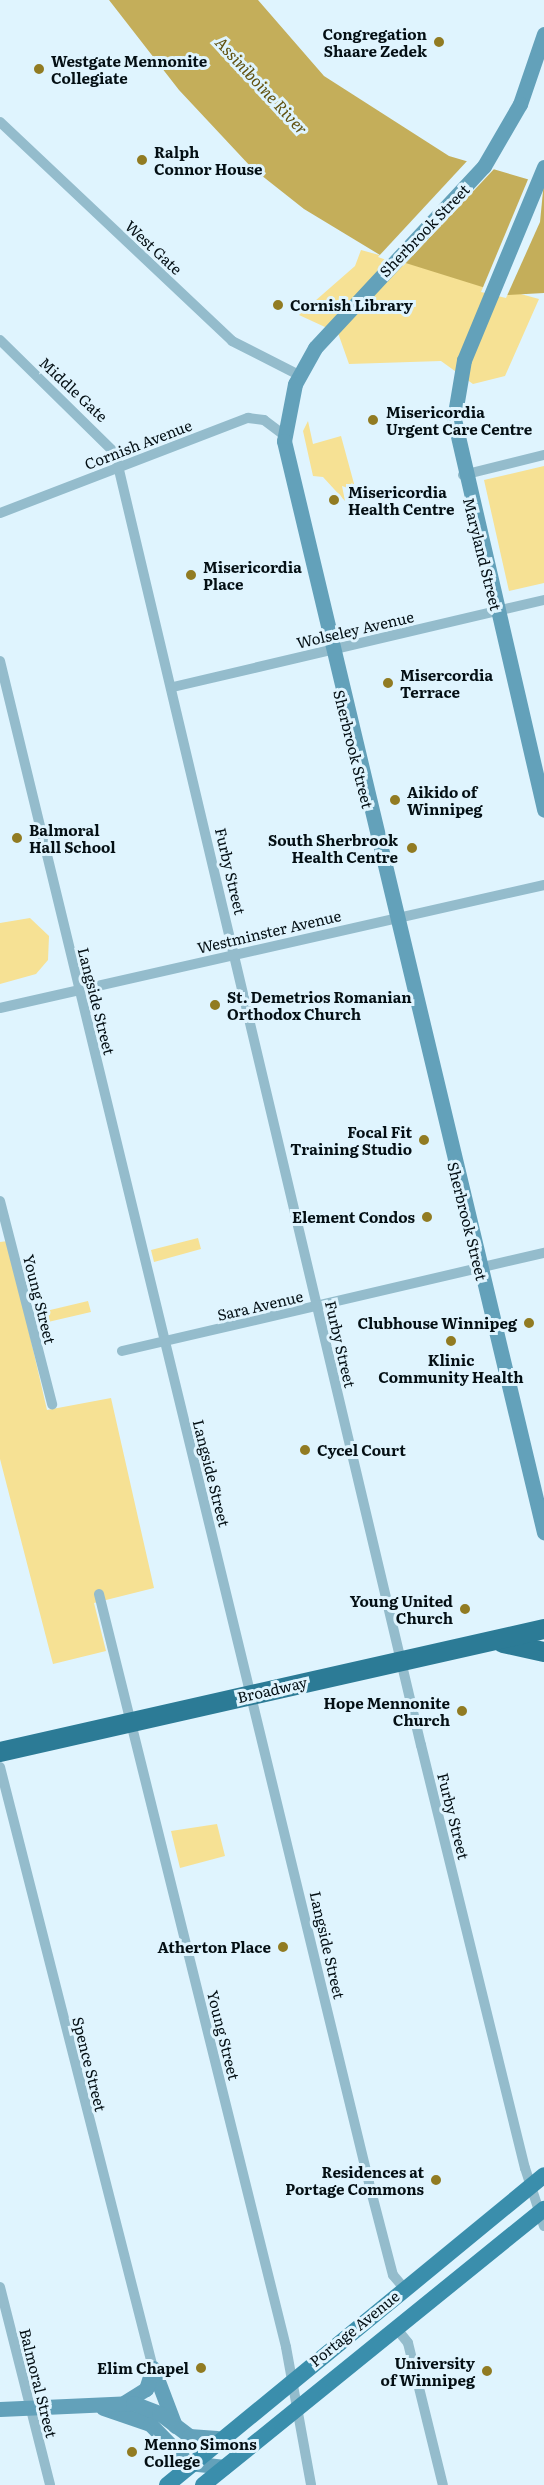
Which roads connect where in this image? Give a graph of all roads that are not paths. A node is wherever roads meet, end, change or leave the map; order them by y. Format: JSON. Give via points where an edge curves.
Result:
{"nodes":[{"id":1,"x":544,"y":34,"type":"edge"},
{"id":2,"x":0,"y":122,"type":"edge"},
{"id":3,"x":544,"y":167,"type":"edge"},
{"id":4,"x":0,"y":340,"type":"edge"},
{"id":5,"x":299,"y":375,"type":"junction"},
{"id":6,"x":284,"y":435,"type":"junction"},
{"id":7,"x":544,"y":455,"type":"edge"},
{"id":8,"x":118,"y":467,"type":"junction"},
{"id":9,"x":463,"y":475,"type":"junction"},
{"id":10,"x":0,"y":513,"type":"edge"},
{"id":11,"x":544,"y":600,"type":"edge"},
{"id":12,"x":497,"y":611,"type":"junction"},
{"id":13,"x":330,"y":651,"type":"junction"},
{"id":14,"x":0,"y":661,"type":"edge"},
{"id":15,"x":173,"y":687,"type":"junction"},
{"id":16,"x":538,"y":753,"type":"edge"},
{"id":17,"x":544,"y":810,"type":"edge"},
{"id":18,"x":544,"y":885,"type":"edge"},
{"id":19,"x":395,"y":918,"type":"junction"},
{"id":20,"x":234,"y":954,"type":"junction"},
{"id":21,"x":78,"y":989,"type":"junction"},
{"id":22,"x":0,"y":1008,"type":"edge"},
{"id":23,"x":0,"y":1201,"type":"edge"},
{"id":24,"x":544,"y":1253,"type":"edge"},
{"id":25,"x":480,"y":1268,"type":"junction"},
{"id":26,"x":317,"y":1307,"type":"junction"},
{"id":27,"x":165,"y":1341,"type":"junction"},
{"id":28,"x":122,"y":1351,"type":"dead end"},
{"id":29,"x":52,"y":1404,"type":"dead end"},
{"id":30,"x":544,"y":1533,"type":"edge"},
{"id":31,"x":99,"y":1594,"type":"dead end"},
{"id":32,"x":544,"y":1629,"type":"edge"},
{"id":33,"x":488,"y":1641,"type":"junction"},
{"id":34,"x":544,"y":1652,"type":"edge"},
{"id":35,"x":401,"y":1661,"type":"junction"},
{"id":36,"x":252,"y":1694,"type":"junction"},
{"id":37,"x":130,"y":1722,"type":"junction"},
{"id":38,"x":0,"y":1752,"type":"edge"},
{"id":39,"x":0,"y":1767,"type":"edge"},
{"id":40,"x":544,"y":2175,"type":"edge"},
{"id":41,"x":531,"y":2186,"type":"junction"},
{"id":42,"x":543,"y":2216,"type":"edge"},
{"id":43,"x":0,"y":2287,"type":"edge"},
{"id":44,"x":404,"y":2288,"type":"junction"},
{"id":45,"x":396,"y":2328,"type":"junction"},
{"id":46,"x":153,"y":2368,"type":"junction"},
{"id":47,"x":292,"y":2378,"type":"junction"},
{"id":48,"x":125,"y":2403,"type":"junction"},
{"id":49,"x":30,"y":2406,"type":"junction"},
{"id":50,"x":94,"y":2406,"type":"junction"},
{"id":51,"x":0,"y":2409,"type":"edge"},
{"id":52,"x":296,"y":2410,"type":"junction"},
{"id":53,"x":175,"y":2426,"type":"junction"},
{"id":54,"x":218,"y":2438,"type":"junction"},
{"id":55,"x":188,"y":2463,"type":"junction"},
{"id":56,"x":225,"y":2467,"type":"junction"},
{"id":57,"x":50,"y":2485,"type":"edge"},
{"id":58,"x":167,"y":2485,"type":"edge"},
{"id":59,"x":202,"y":2485,"type":"edge"},
{"id":60,"x":311,"y":2485,"type":"edge"},
{"id":61,"x":443,"y":2485,"type":"edge"}],
"edges":[{"from":1,"to":5,"type":"main road","name":"Sherbrook Street","via":[[534,72],[484,165],[332,328]]},
{"from":2,"to":5,"type":"street","name":"West Gate","via":[[232,341]]},
{"from":3,"to":9,"type":"main road","name":"Maryland Street","via":[[463,365],[454,427]]},
{"from":4,"to":8,"type":"street","name":"Middle Gate","via":[[108,442]]},
{"from":5,"to":6,"type":"main road","name":"Sherbrook Street"},
{"from":6,"to":8,"type":"street","name":"Cornish Avenue","via":[[264,420],[248,418]]},
{"from":6,"to":13,"type":"main road","name":"Sherbrook Street"},
{"from":7,"to":9,"type":"street"},
{"from":8,"to":10,"type":"street","name":"Cornish Avenue"},
{"from":8,"to":15,"type":"street","name":"Furby Street"},
{"from":9,"to":12,"type":"main road","name":"Maryland Street"},
{"from":11,"to":12,"type":"street","name":"Wolseley Avenue"},
{"from":12,"to":13,"type":"street","name":"Wolseley Avenue"},
{"from":12,"to":16,"type":"main road","name":"Maryland Street"},
{"from":13,"to":15,"type":"street","name":"Wolseley Avenue"},
{"from":13,"to":19,"type":"main road","name":"Sherbrook Street"},
{"from":14,"to":21,"type":"street","name":"Langside Street"},
{"from":15,"to":20,"type":"street","name":"Furby Street"},
{"from":16,"to":17,"type":"main road","name":"Maryland Street"},
{"from":18,"to":19,"type":"street","name":"Westminster Avenue"},
{"from":19,"to":20,"type":"street","name":"Westminster Avenue"},
{"from":19,"to":25,"type":"main road","name":"Sherbrook Street"},
{"from":20,"to":21,"type":"street","name":"Westminster Avenue"},
{"from":20,"to":26,"type":"street","name":"Furby Street"},
{"from":21,"to":22,"type":"street","name":"Westminster Avenue"},
{"from":21,"to":27,"type":"street","name":"Langside Street"},
{"from":23,"to":29,"type":"street","name":"Young Street"},
{"from":24,"to":25,"type":"street","name":"Sara Avenue"},
{"from":25,"to":26,"type":"street","name":"Sara Avenue"},
{"from":25,"to":30,"type":"main road","name":"Sherbrook Street"},
{"from":26,"to":27,"type":"street","name":"Sara Avenue"},
{"from":26,"to":35,"type":"street","name":"Furby Street"},
{"from":27,"to":28,"type":"street","name":"Sara Avenue"},
{"from":27,"to":36,"type":"street","name":"Langside Street"},
{"from":31,"to":37,"type":"street","name":"Young Street"},
{"from":32,"to":33,"type":"highway","name":"Broadway"},
{"from":33,"to":34,"type":"highway"},
{"from":33,"to":35,"type":"highway","name":"Broadway"},
{"from":35,"to":36,"type":"highway","name":"Broadway"},
{"from":35,"to":41,"type":"street","name":"Furby Street"},
{"from":36,"to":37,"type":"highway","name":"Broadway"},
{"from":36,"to":44,"type":"street","name":"Langside Street","via":[[369,2182],[393,2275]]},
{"from":37,"to":38,"type":"highway","name":"Broadway"},
{"from":37,"to":47,"type":"street","name":"Young Street"},
{"from":39,"to":46,"type":"street","name":"Spence Street"},
{"from":40,"to":41,"type":"main road","name":"Portage Avenue"},
{"from":41,"to":42,"type":"street","name":"Furby Street"},
{"from":41,"to":44,"type":"main road","name":"Portage Avenue"},
{"from":42,"to":45,"type":"main road","name":"Portage Avenue"},
{"from":43,"to":49,"type":"street","name":"Balmoral Street"},
{"from":44,"to":47,"type":"main road","name":"Portage Avenue"},
{"from":45,"to":52,"type":"main road","name":"Portage Avenue"},
{"from":45,"to":61,"type":"street","via":[[408,2343]]},
{"from":46,"to":48,"type":"main road","via":[[146,2389]]},
{"from":46,"to":53,"type":"main road"},
{"from":47,"to":52,"type":"street","name":"Young Street"},
{"from":47,"to":54,"type":"main road","name":"Portage Avenue"},
{"from":48,"to":50,"type":"main road"},
{"from":48,"to":53,"type":"main road","via":[[147,2407]]},
{"from":49,"to":50,"type":"main road"},
{"from":49,"to":51,"type":"main road"},
{"from":49,"to":57,"type":"street","name":"Balmoral Street"},
{"from":50,"to":55,"type":"main road","via":[[150,2424]]},
{"from":52,"to":56,"type":"main road","name":"Portage Avenue"},
{"from":52,"to":60,"type":"street","name":"Young Street"},
{"from":53,"to":54,"type":"main road","via":[[189,2436]]},
{"from":54,"to":55,"type":"main road","name":"Portage Avenue"},
{"from":55,"to":56,"type":"main road"},
{"from":55,"to":58,"type":"main road","name":"Portage Avenue"},
{"from":56,"to":59,"type":"main road","name":"Portage Avenue"}]}
